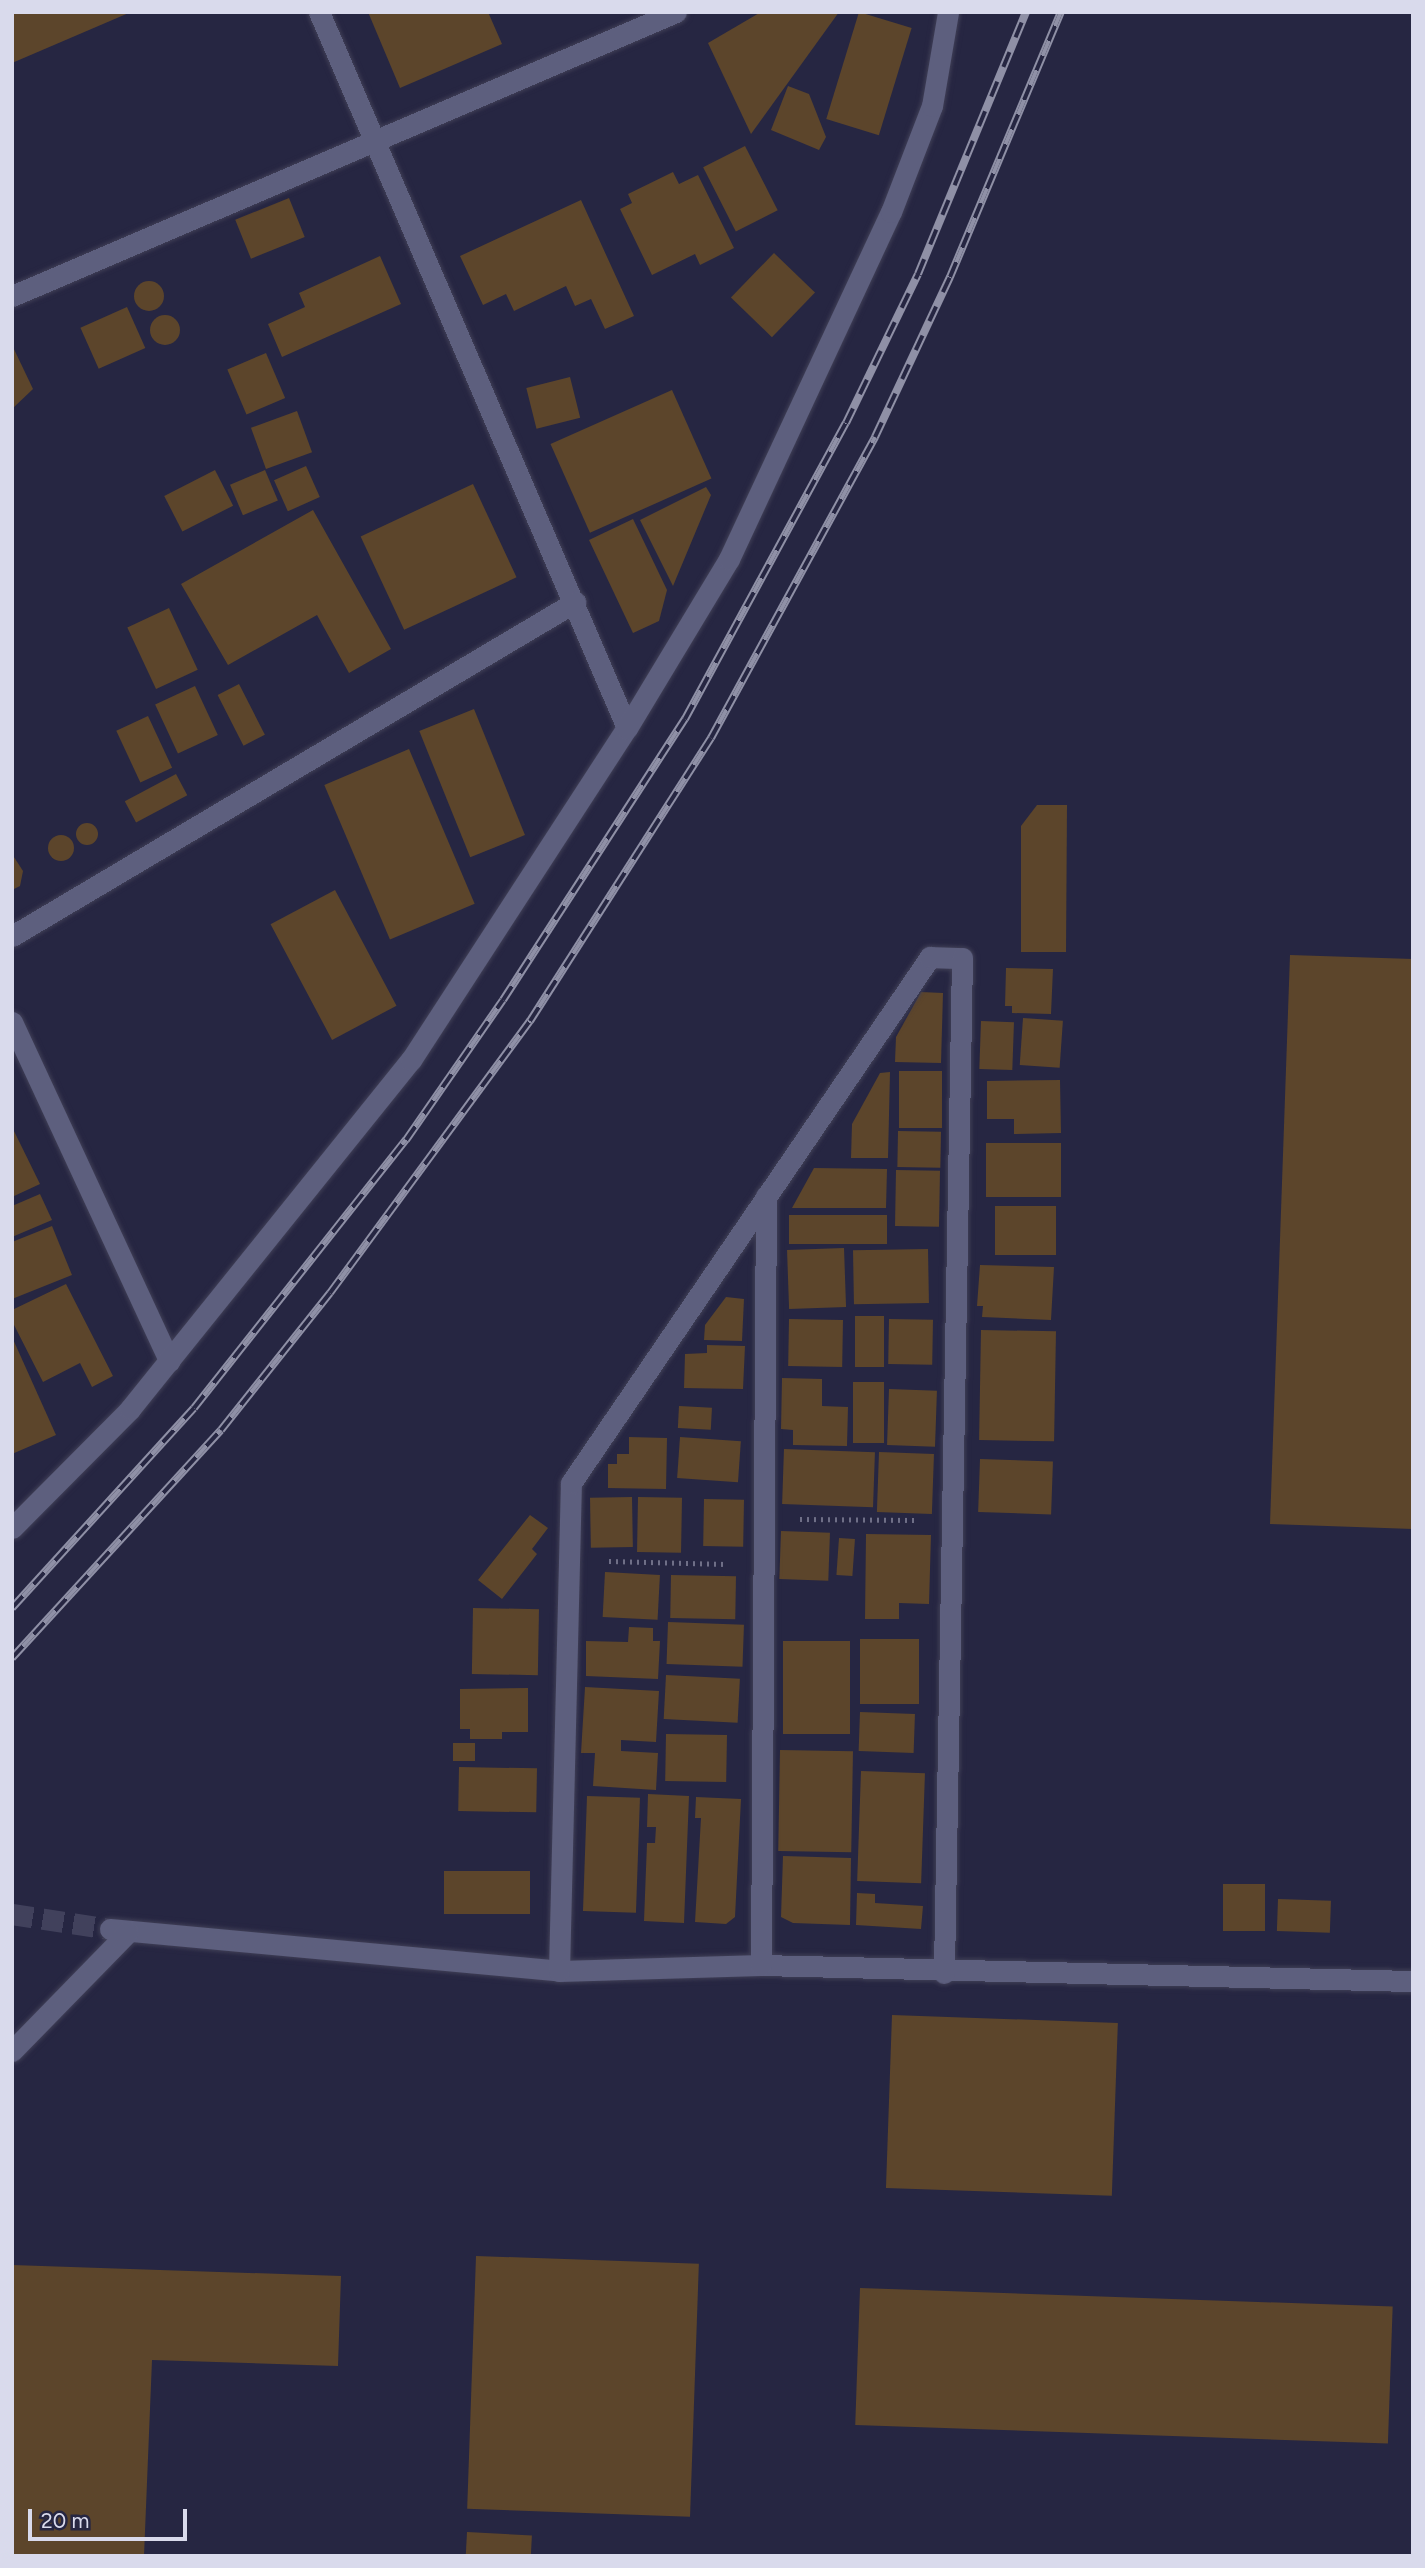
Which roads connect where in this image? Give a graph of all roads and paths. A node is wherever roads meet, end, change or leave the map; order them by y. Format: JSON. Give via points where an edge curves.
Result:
{"nodes":[{"id":1,"x":319,"y":12,"type":"edge"},
{"id":2,"x":676,"y":12,"type":"edge"},
{"id":3,"x":948,"y":12,"type":"edge"},
{"id":4,"x":377,"y":141,"type":"junction"},
{"id":5,"x":12,"y":296,"type":"edge"},
{"id":6,"x":575,"y":602,"type":"junction"},
{"id":7,"x":627,"y":728,"type":"junction"},
{"id":8,"x":12,"y":936,"type":"edge"},
{"id":9,"x":12,"y":1021,"type":"edge"},
{"id":10,"x":766,"y":1196,"type":"junction"},
{"id":11,"x":169,"y":1361,"type":"junction"},
{"id":12,"x":764,"y":1519,"type":"junction"},
{"id":13,"x":952,"y":1520,"type":"junction"},
{"id":14,"x":12,"y":1528,"type":"edge"},
{"id":15,"x":569,"y":1560,"type":"junction"},
{"id":16,"x":763,"y":1565,"type":"junction"},
{"id":17,"x":761,"y":1965,"type":"junction"},
{"id":18,"x":559,"y":1971,"type":"junction"},
{"id":19,"x":944,"y":1973,"type":"junction"},
{"id":20,"x":1413,"y":1981,"type":"edge"},
{"id":21,"x":12,"y":2051,"type":"edge"}],
"edges":[{"from":1,"to":4,"type":"street"},
{"from":2,"to":4,"type":"street"},
{"from":3,"to":7,"type":"street","via":[[932,106],[891,212],[729,559]]},
{"from":4,"to":5,"type":"street"},
{"from":4,"to":6,"type":"street"},
{"from":6,"to":7,"type":"street"},
{"from":6,"to":8,"type":"street"},
{"from":7,"to":11,"type":"street","via":[[411,1060]]},
{"from":9,"to":11,"type":"street"},
{"from":10,"to":12,"type":"street"},
{"from":10,"to":13,"type":"street","via":[[930,957],[962,958]]},
{"from":10,"to":15,"type":"street","via":[[571,1483]]},
{"from":11,"to":14,"type":"street","via":[[130,1409]]},
{"from":12,"to":13,"type":"path"},
{"from":12,"to":16,"type":"street"},
{"from":13,"to":19,"type":"street"},
{"from":15,"to":16,"type":"path"},
{"from":15,"to":18,"type":"street"},
{"from":16,"to":17,"type":"street"},
{"from":17,"to":18,"type":"street"},
{"from":17,"to":19,"type":"street"},
{"from":18,"to":21,"type":"street","via":[[118,1931]]},
{"from":19,"to":20,"type":"street"}]}
